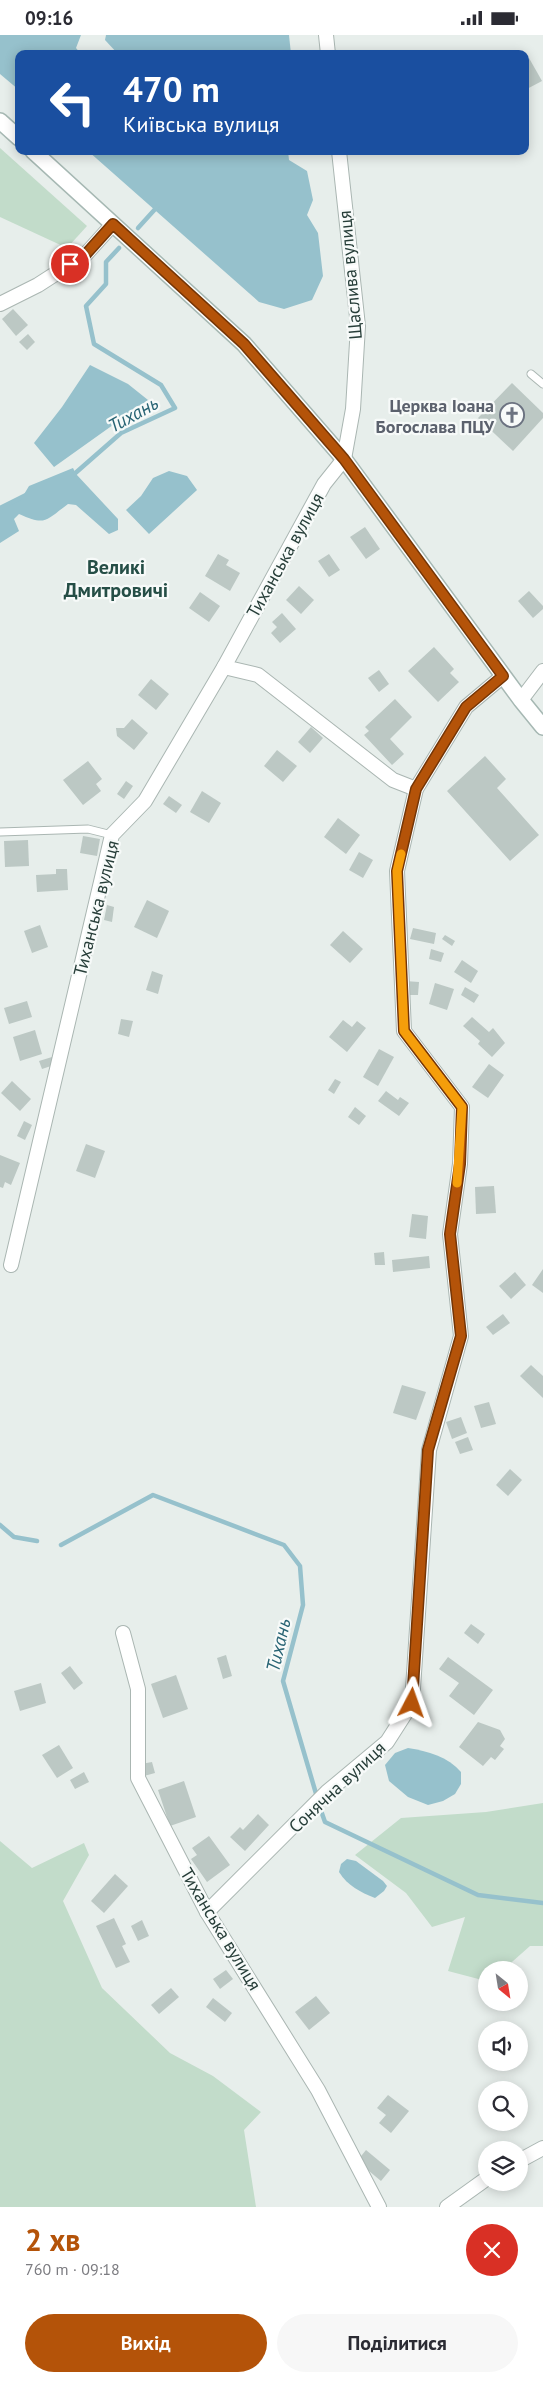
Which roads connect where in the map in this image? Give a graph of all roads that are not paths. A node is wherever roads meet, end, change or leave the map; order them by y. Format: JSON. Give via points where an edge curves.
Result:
{"nodes":[{"id":1,"x":326,"y":35,"type":"edge"},
{"id":2,"x":328,"y":50,"type":"edge"},
{"id":3,"x":0,"y":121,"type":"edge"},
{"id":4,"x":15,"y":135,"type":"edge"},
{"id":5,"x":37,"y":155,"type":"edge"},
{"id":6,"x":339,"y":155,"type":"edge"},
{"id":7,"x":113,"y":224,"type":"junction"},
{"id":8,"x":0,"y":304,"type":"edge"},
{"id":9,"x":531,"y":374,"type":"dead end"},
{"id":10,"x":543,"y":384,"type":"edge"},
{"id":11,"x":344,"y":459,"type":"junction"},
{"id":12,"x":224,"y":667,"type":"junction"},
{"id":13,"x":543,"y":671,"type":"edge"},
{"id":14,"x":503,"y":676,"type":"junction"},
{"id":15,"x":521,"y":700,"type":"junction"},
{"id":16,"x":543,"y":727,"type":"edge"},
{"id":17,"x":416,"y":789,"type":"junction"},
{"id":18,"x":0,"y":832,"type":"edge"},
{"id":19,"x":112,"y":835,"type":"junction"},
{"id":20,"x":12,"y":1265,"type":"dead end"},
{"id":21,"x":123,"y":1633,"type":"dead end"},
{"id":22,"x":207,"y":1912,"type":"junction"},
{"id":23,"x":543,"y":2148,"type":"edge"},
{"id":24,"x":528,"y":2156,"type":"edge"},
{"id":25,"x":478,"y":2185,"type":"edge"},
{"id":26,"x":379,"y":2207,"type":"edge"},
{"id":27,"x":447,"y":2207,"type":"edge"}],
"edges":[{"from":1,"to":2,"type":"street"},
{"from":3,"to":4,"type":"main road"},
{"from":5,"to":7,"type":"main road"},
{"from":6,"to":11,"type":"street","name":"Щаслива вулиця","via":[[358,325],[353,409]]},
{"from":7,"to":8,"type":"street","via":[[86,254],[38,285]]},
{"from":7,"to":11,"type":"main road","via":[[244,344]]},
{"from":9,"to":10,"type":"lane"},
{"from":11,"to":12,"type":"street","name":"Тиханська вулиця","via":[[324,484]]},
{"from":11,"to":14,"type":"main road"},
{"from":12,"to":17,"type":"street","via":[[258,675],[393,781]]},
{"from":12,"to":19,"type":"street","name":"Тиханська вулиця","via":[[145,801]]},
{"from":13,"to":15,"type":"street"},
{"from":14,"to":15,"type":"main road"},
{"from":14,"to":17,"type":"street","name":"Сонячна вулиця","via":[[466,707]]},
{"from":15,"to":16,"type":"main road"},
{"from":17,"to":22,"type":"street","name":"Сонячна вулиця","via":[[397,871],[404,1031],[462,1107],[460,1164],[450,1234],[461,1336],[428,1450],[412,1703],[387,1742],[327,1792]]},
{"from":18,"to":19,"type":"lane","via":[[88,829]]},
{"from":19,"to":20,"type":"street","name":"Тиханська вулиця"},
{"from":21,"to":22,"type":"street","name":"Тиханська вулиця","via":[[138,1689],[138,1779]]},
{"from":22,"to":26,"type":"street","name":"Тиханська вулиця","via":[[318,2090]]},
{"from":23,"to":24,"type":"street"},
{"from":25,"to":27,"type":"street"}]}
